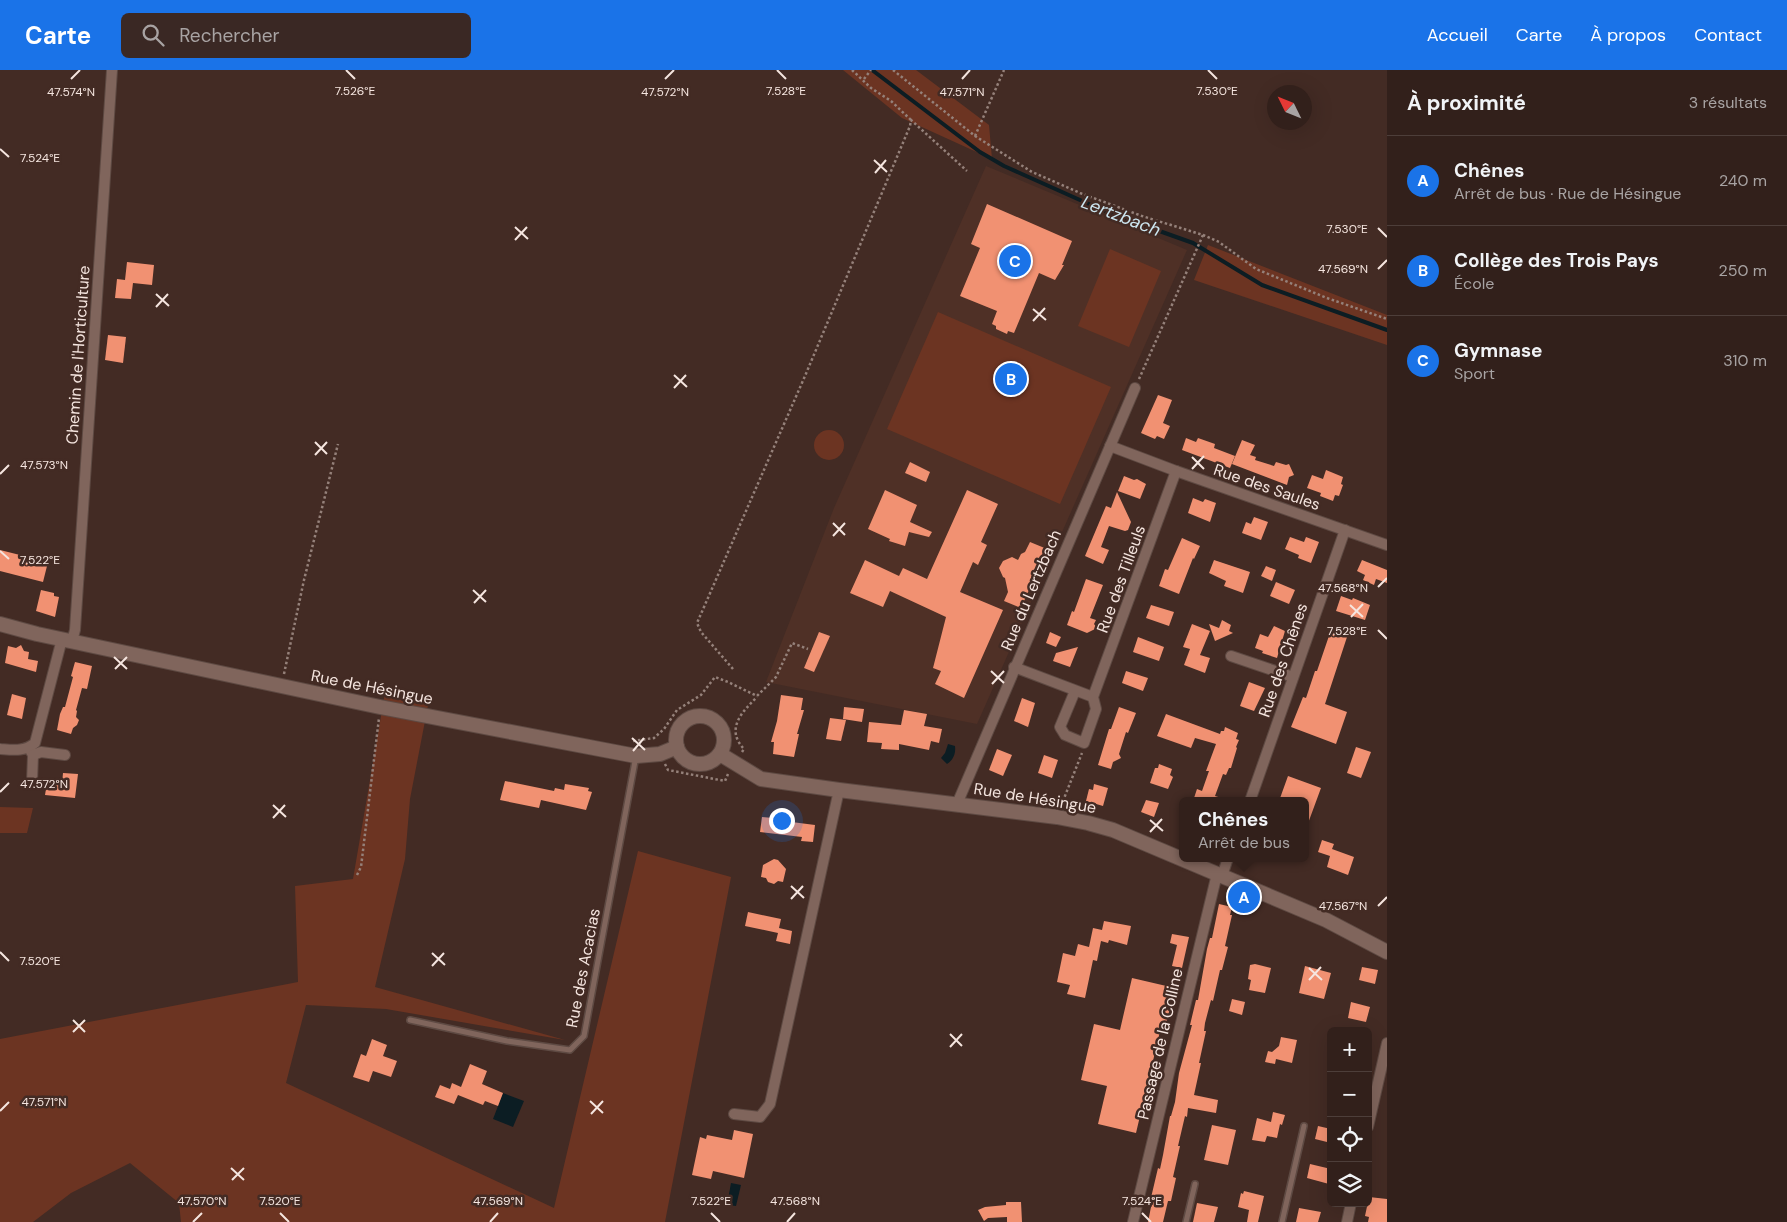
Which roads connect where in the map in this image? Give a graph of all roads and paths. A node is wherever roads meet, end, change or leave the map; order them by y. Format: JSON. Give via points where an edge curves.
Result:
{"nodes":[{"id":1,"x":112,"y":70,"type":"edge"},
{"id":2,"x":852,"y":70,"type":"edge"},
{"id":3,"x":871,"y":70,"type":"edge"},
{"id":4,"x":893,"y":70,"type":"edge"},
{"id":5,"x":1004,"y":70,"type":"edge"},
{"id":6,"x":864,"y":79,"type":"junction"},
{"id":7,"x":911,"y":120,"type":"junction"},
{"id":8,"x":975,"y":136,"type":"junction"},
{"id":9,"x":967,"y":171,"type":"dead end"},
{"id":10,"x":1203,"y":235,"type":"junction"},
{"id":11,"x":1387,"y":319,"type":"edge"},
{"id":12,"x":1135,"y":388,"type":"joint"},
{"id":13,"x":338,"y":444,"type":"dead end"},
{"id":14,"x":1110,"y":446,"type":"junction"},
{"id":15,"x":1176,"y":471,"type":"junction"},
{"id":16,"x":1345,"y":530,"type":"junction"},
{"id":17,"x":1387,"y":545,"type":"edge"},
{"id":18,"x":0,"y":624,"type":"edge"},
{"id":19,"x":67,"y":640,"type":"junction"},
{"id":20,"x":808,"y":648,"type":"dead end"},
{"id":21,"x":1231,"y":656,"type":"dead end"},
{"id":22,"x":1014,"y":667,"type":"junction"},
{"id":23,"x":733,"y":669,"type":"dead end"},
{"id":24,"x":1293,"y":677,"type":"junction"},
{"id":25,"x":283,"y":687,"type":"junction"},
{"id":26,"x":1075,"y":690,"type":"junction"},
{"id":27,"x":757,"y":696,"type":"junction"},
{"id":28,"x":1094,"y":697,"type":"junction"},
{"id":29,"x":380,"y":707,"type":"junction"},
{"id":30,"x":1084,"y":743,"type":"junction"},
{"id":31,"x":676,"y":747,"type":"junction"},
{"id":32,"x":0,"y":749,"type":"edge"},
{"id":33,"x":31,"y":752,"type":"junction"},
{"id":34,"x":65,"y":754,"type":"dead end"},
{"id":35,"x":660,"y":754,"type":"junction"},
{"id":36,"x":720,"y":754,"type":"junction"},
{"id":37,"x":636,"y":756,"type":"junction"},
{"id":38,"x":734,"y":762,"type":"junction"},
{"id":39,"x":725,"y":781,"type":"dead end"},
{"id":40,"x":32,"y":782,"type":"dead end"},
{"id":41,"x":839,"y":790,"type":"junction"},
{"id":42,"x":1251,"y":797,"type":"edge"},
{"id":43,"x":957,"y":804,"type":"junction"},
{"id":44,"x":1057,"y":816,"type":"junction"},
{"id":45,"x":1179,"y":858,"type":"edge"},
{"id":46,"x":1188,"y":862,"type":"edge"},
{"id":47,"x":1226,"y":862,"type":"edge"},
{"id":48,"x":357,"y":875,"type":"dead end"},
{"id":49,"x":1219,"y":875,"type":"junction"},
{"id":50,"x":1387,"y":952,"type":"edge"},
{"id":51,"x":410,"y":1020,"type":"dead end"},
{"id":52,"x":1387,"y":1043,"type":"edge"},
{"id":53,"x":734,"y":1114,"type":"dead end"},
{"id":54,"x":1370,"y":1117,"type":"edge"},
{"id":55,"x":1304,"y":1126,"type":"dead end"},
{"id":56,"x":1195,"y":1184,"type":"dead end"},
{"id":57,"x":1350,"y":1207,"type":"edge"},
{"id":58,"x":1133,"y":1222,"type":"edge"},
{"id":59,"x":1186,"y":1222,"type":"edge"},
{"id":60,"x":1282,"y":1222,"type":"edge"},
{"id":61,"x":1347,"y":1222,"type":"edge"}],
"edges":[{"from":1,"to":19,"type":"street","name":"Chemin de l'Horticulture","via":[[75,630]]},
{"from":2,"to":6,"type":"path"},
{"from":3,"to":6,"type":"path"},
{"from":4,"to":8,"type":"path"},
{"from":5,"to":8,"type":"path"},
{"from":6,"to":7,"type":"path"},
{"from":7,"to":9,"type":"path"},
{"from":7,"to":23,"type":"path","via":[[805,376],[697,623],[700,632]]},
{"from":8,"to":10,"type":"path","via":[[1032,172],[1080,193]]},
{"from":10,"to":11,"type":"path","via":[[1219,242],[1256,269]]},
{"from":10,"to":12,"type":"path"},
{"from":12,"to":14,"type":"street","name":"Rue du Lertzbach"},
{"from":13,"to":25,"type":"path","via":[[304,580]]},
{"from":14,"to":15,"type":"street","name":"Rue des Saules"},
{"from":14,"to":22,"type":"street","name":"Rue du Lertzbach"},
{"from":15,"to":16,"type":"street","name":"Rue des Saules"},
{"from":15,"to":28,"type":"street","name":"Rue des Tilleuls"},
{"from":16,"to":17,"type":"street","name":"Rue des Saules"},
{"from":16,"to":24,"type":"street","name":"Rue des Chênes"},
{"from":18,"to":19,"type":"main road","name":"Rue de Hésingue"},
{"from":19,"to":25,"type":"main road","name":"Rue de Hésingue"},
{"from":19,"to":33,"type":"street","name":"Chemin de l'Horticulture"},
{"from":20,"to":27,"type":"path","via":[[792,643],[776,677]]},
{"from":21,"to":24,"type":"street"},
{"from":22,"to":26,"type":"street"},
{"from":22,"to":43,"type":"street","name":"Rue du Lertzbach"},
{"from":24,"to":42,"type":"street","name":"Rue des Chênes"},
{"from":25,"to":29,"type":"main road","name":"Rue de Hésingue"},
{"from":26,"to":28,"type":"street"},
{"from":26,"to":30,"type":"street","via":[[1060,727],[1065,735]]},
{"from":27,"to":35,"type":"path","via":[[715,677],[701,694],[677,710],[654,738]]},
{"from":27,"to":38,"type":"path","via":[[738,717],[735,728],[744,749]]},
{"from":28,"to":30,"type":"street","name":"Rue des Tilleuls","via":[[1096,709]]},
{"from":29,"to":37,"type":"main road","name":"Rue de Hésingue"},
{"from":29,"to":48,"type":"path","via":[[361,867]]},
{"from":30,"to":44,"type":"path"},
{"from":31,"to":35,"type":"main road","name":"Rue de Hésingue"},
{"from":31,"to":36,"type":"main road","via":[[692,763],[708,763]]},
{"from":31,"to":36,"type":"main road","via":[[675,738],[682,723],[697,715],[710,717],[720,725],[724,734]]},
{"from":32,"to":33,"type":"street"},
{"from":33,"to":34,"type":"street"},
{"from":33,"to":40,"type":"street"},
{"from":35,"to":37,"type":"main road","name":"Rue de Hésingue"},
{"from":35,"to":39,"type":"path","via":[[668,770]]},
{"from":36,"to":38,"type":"main road","name":"Rue de Hésingue"},
{"from":37,"to":51,"type":"lane","name":"Rue des Acacias","via":[[584,1036],[570,1050],[507,1041]]},
{"from":38,"to":41,"type":"main road","name":"Rue de Hésingue","via":[[761,779]]},
{"from":41,"to":43,"type":"main road","name":"Rue de Hésingue"},
{"from":41,"to":53,"type":"street","via":[[770,1104],[760,1118]]},
{"from":43,"to":44,"type":"main road","name":"Rue de Hésingue"},
{"from":44,"to":45,"type":"main road","name":"Rue de Hésingue","via":[[1113,830]]},
{"from":46,"to":49,"type":"main road","name":"Rue de Hésingue"},
{"from":47,"to":49,"type":"street"},
{"from":49,"to":50,"type":"main road","name":"Rue de Hésingue","via":[[1326,920]]},
{"from":49,"to":58,"type":"street","name":"Passage de la Colline"},
{"from":52,"to":54,"type":"street"},
{"from":55,"to":60,"type":"lane"},
{"from":56,"to":59,"type":"lane"},
{"from":57,"to":61,"type":"street"}]}
